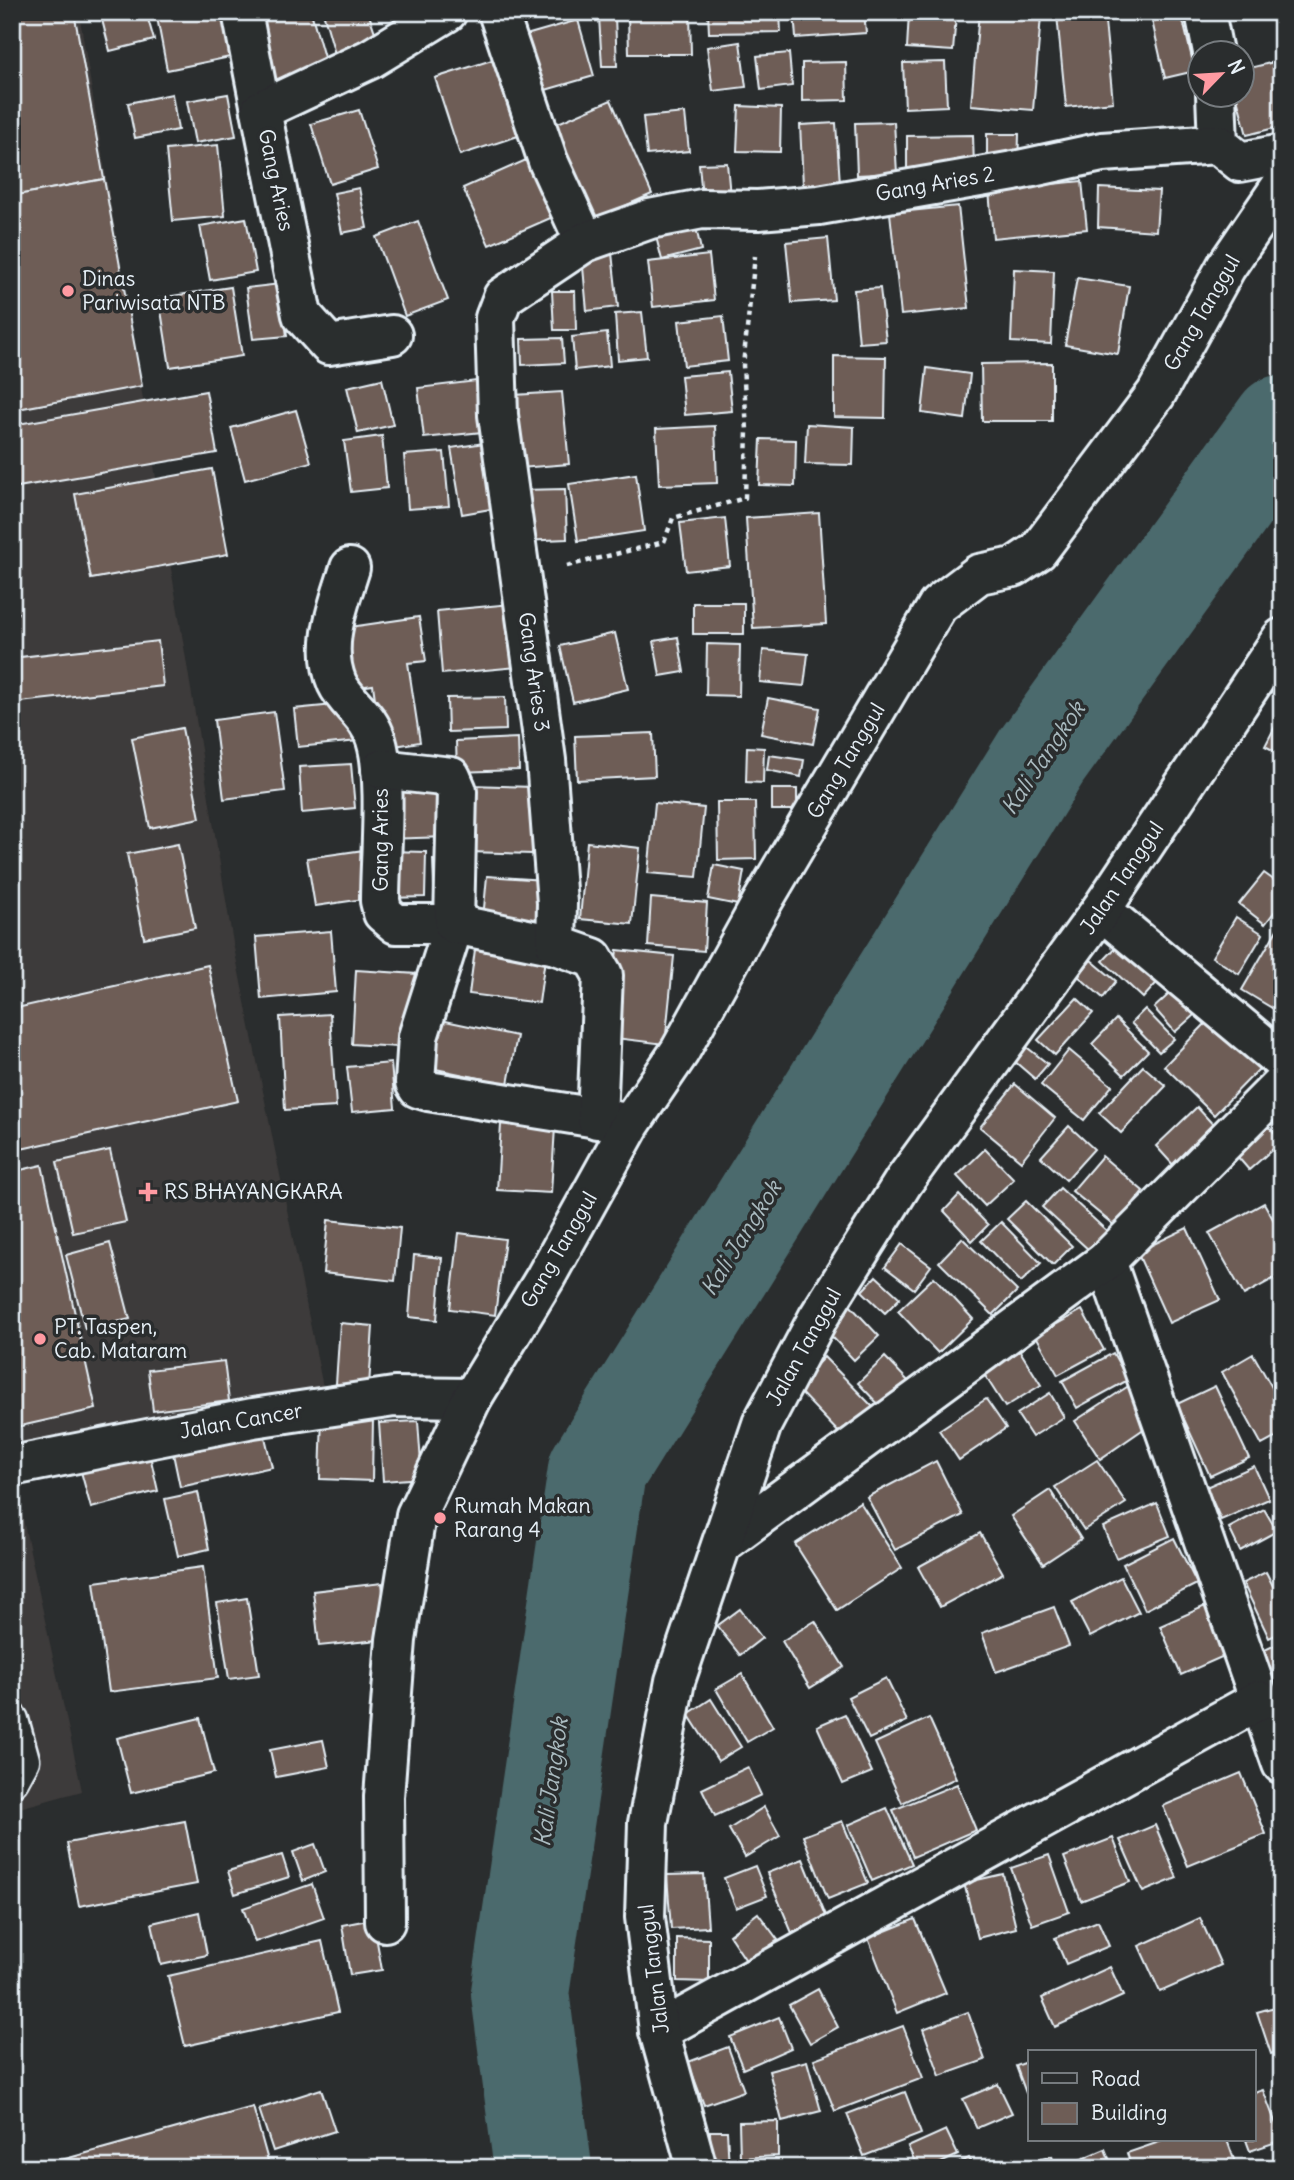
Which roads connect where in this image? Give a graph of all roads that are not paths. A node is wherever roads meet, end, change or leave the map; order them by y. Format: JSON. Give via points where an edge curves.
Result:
{"nodes":[{"id":1,"x":242,"y":12,"type":"edge"},
{"id":2,"x":447,"y":12,"type":"edge"},
{"id":3,"x":498,"y":12,"type":"edge"},
{"id":4,"x":1205,"y":12,"type":"edge"},
{"id":5,"x":1210,"y":38,"type":"edge"},
{"id":6,"x":1219,"y":108,"type":"edge"},
{"id":7,"x":261,"y":110,"type":"junction"},
{"id":8,"x":1229,"y":153,"type":"junction"},
{"id":9,"x":1280,"y":165,"type":"edge"},
{"id":10,"x":585,"y":242,"type":"junction"},
{"id":11,"x":392,"y":335,"type":"dead end"},
{"id":12,"x":350,"y":568,"type":"dead end"},
{"id":13,"x":1282,"y":638,"type":"edge"},
{"id":14,"x":381,"y":769,"type":"junction"},
{"id":15,"x":1101,"y":910,"type":"junction"},
{"id":16,"x":454,"y":924,"type":"junction"},
{"id":17,"x":556,"y":945,"type":"junction"},
{"id":18,"x":1282,"y":1061,"type":"edge"},
{"id":19,"x":1282,"y":1084,"type":"edge"},
{"id":20,"x":614,"y":1121,"type":"junction"},
{"id":21,"x":1106,"y":1261,"type":"junction"},
{"id":22,"x":472,"y":1398,"type":"junction"},
{"id":23,"x":12,"y":1466,"type":"edge"},
{"id":24,"x":724,"y":1542,"type":"junction"},
{"id":25,"x":1259,"y":1700,"type":"junction"},
{"id":26,"x":12,"y":1720,"type":"edge"},
{"id":27,"x":1282,"y":1764,"type":"edge"},
{"id":28,"x":12,"y":1780,"type":"edge"},
{"id":29,"x":385,"y":1923,"type":"dead end"},
{"id":30,"x":659,"y":2031,"type":"junction"},
{"id":31,"x":697,"y":2168,"type":"edge"}],
"edges":[{"from":1,"to":7,"type":"street"},
{"from":2,"to":7,"type":"street","name":"Gang Aries","via":[[370,59]]},
{"from":3,"to":10,"type":"street","via":[[548,161]]},
{"from":4,"to":5,"type":"street"},
{"from":6,"to":8,"type":"street"},
{"from":7,"to":11,"type":"street","name":"Gang Aries","via":[[302,315],[329,345]]},
{"from":8,"to":9,"type":"street","name":"Gang Aries 2"},
{"from":8,"to":10,"type":"street","name":"Gang Aries 2","via":[[1102,152],[819,205],[702,209],[663,216]]},
{"from":9,"to":20,"type":"street","name":"Gang Tanggul","via":[[1156,394],[1038,551],[1014,567],[979,574],[938,605],[680,1051]]},
{"from":10,"to":17,"type":"street","name":"Gang Aries 3","via":[[503,297],[495,318],[498,415],[546,760]]},
{"from":12,"to":14,"type":"street","name":"Gang Aries","via":[[331,629],[332,658],[337,684],[365,715]]},
{"from":13,"to":15,"type":"street","name":"Jalan Tanggul"},
{"from":14,"to":16,"type":"street","via":[[442,775],[454,784]]},
{"from":14,"to":16,"type":"street","name":"Gang Aries","via":[[383,913],[396,924]]},
{"from":15,"to":18,"type":"street"},
{"from":15,"to":24,"type":"street","name":"Jalan Tanggul","via":[[904,1181],[818,1318],[762,1424]]},
{"from":16,"to":17,"type":"street","name":"Gang Aries"},
{"from":16,"to":20,"type":"street","via":[[418,1037],[413,1076],[418,1088]]},
{"from":17,"to":20,"type":"street","via":[[593,958],[603,975]]},
{"from":19,"to":21,"type":"street"},
{"from":20,"to":22,"type":"street","name":"Gang Tanggul","via":[[545,1278]]},
{"from":21,"to":24,"type":"street"},
{"from":21,"to":25,"type":"street"},
{"from":22,"to":23,"type":"street","name":"Jalan Cancer","via":[[394,1397],[253,1418]]},
{"from":22,"to":29,"type":"street","name":"Gang Tanggul","via":[[416,1515],[396,1640],[384,1797]]},
{"from":24,"to":30,"type":"street","name":"Jalan Tanggul","via":[[675,1681],[648,1823],[645,1917]]},
{"from":25,"to":27,"type":"street"},
{"from":25,"to":30,"type":"street"},
{"from":26,"to":28,"type":"lane","via":[[23,1760]]},
{"from":30,"to":31,"type":"street","name":"Jalan Tanggul"}]}
